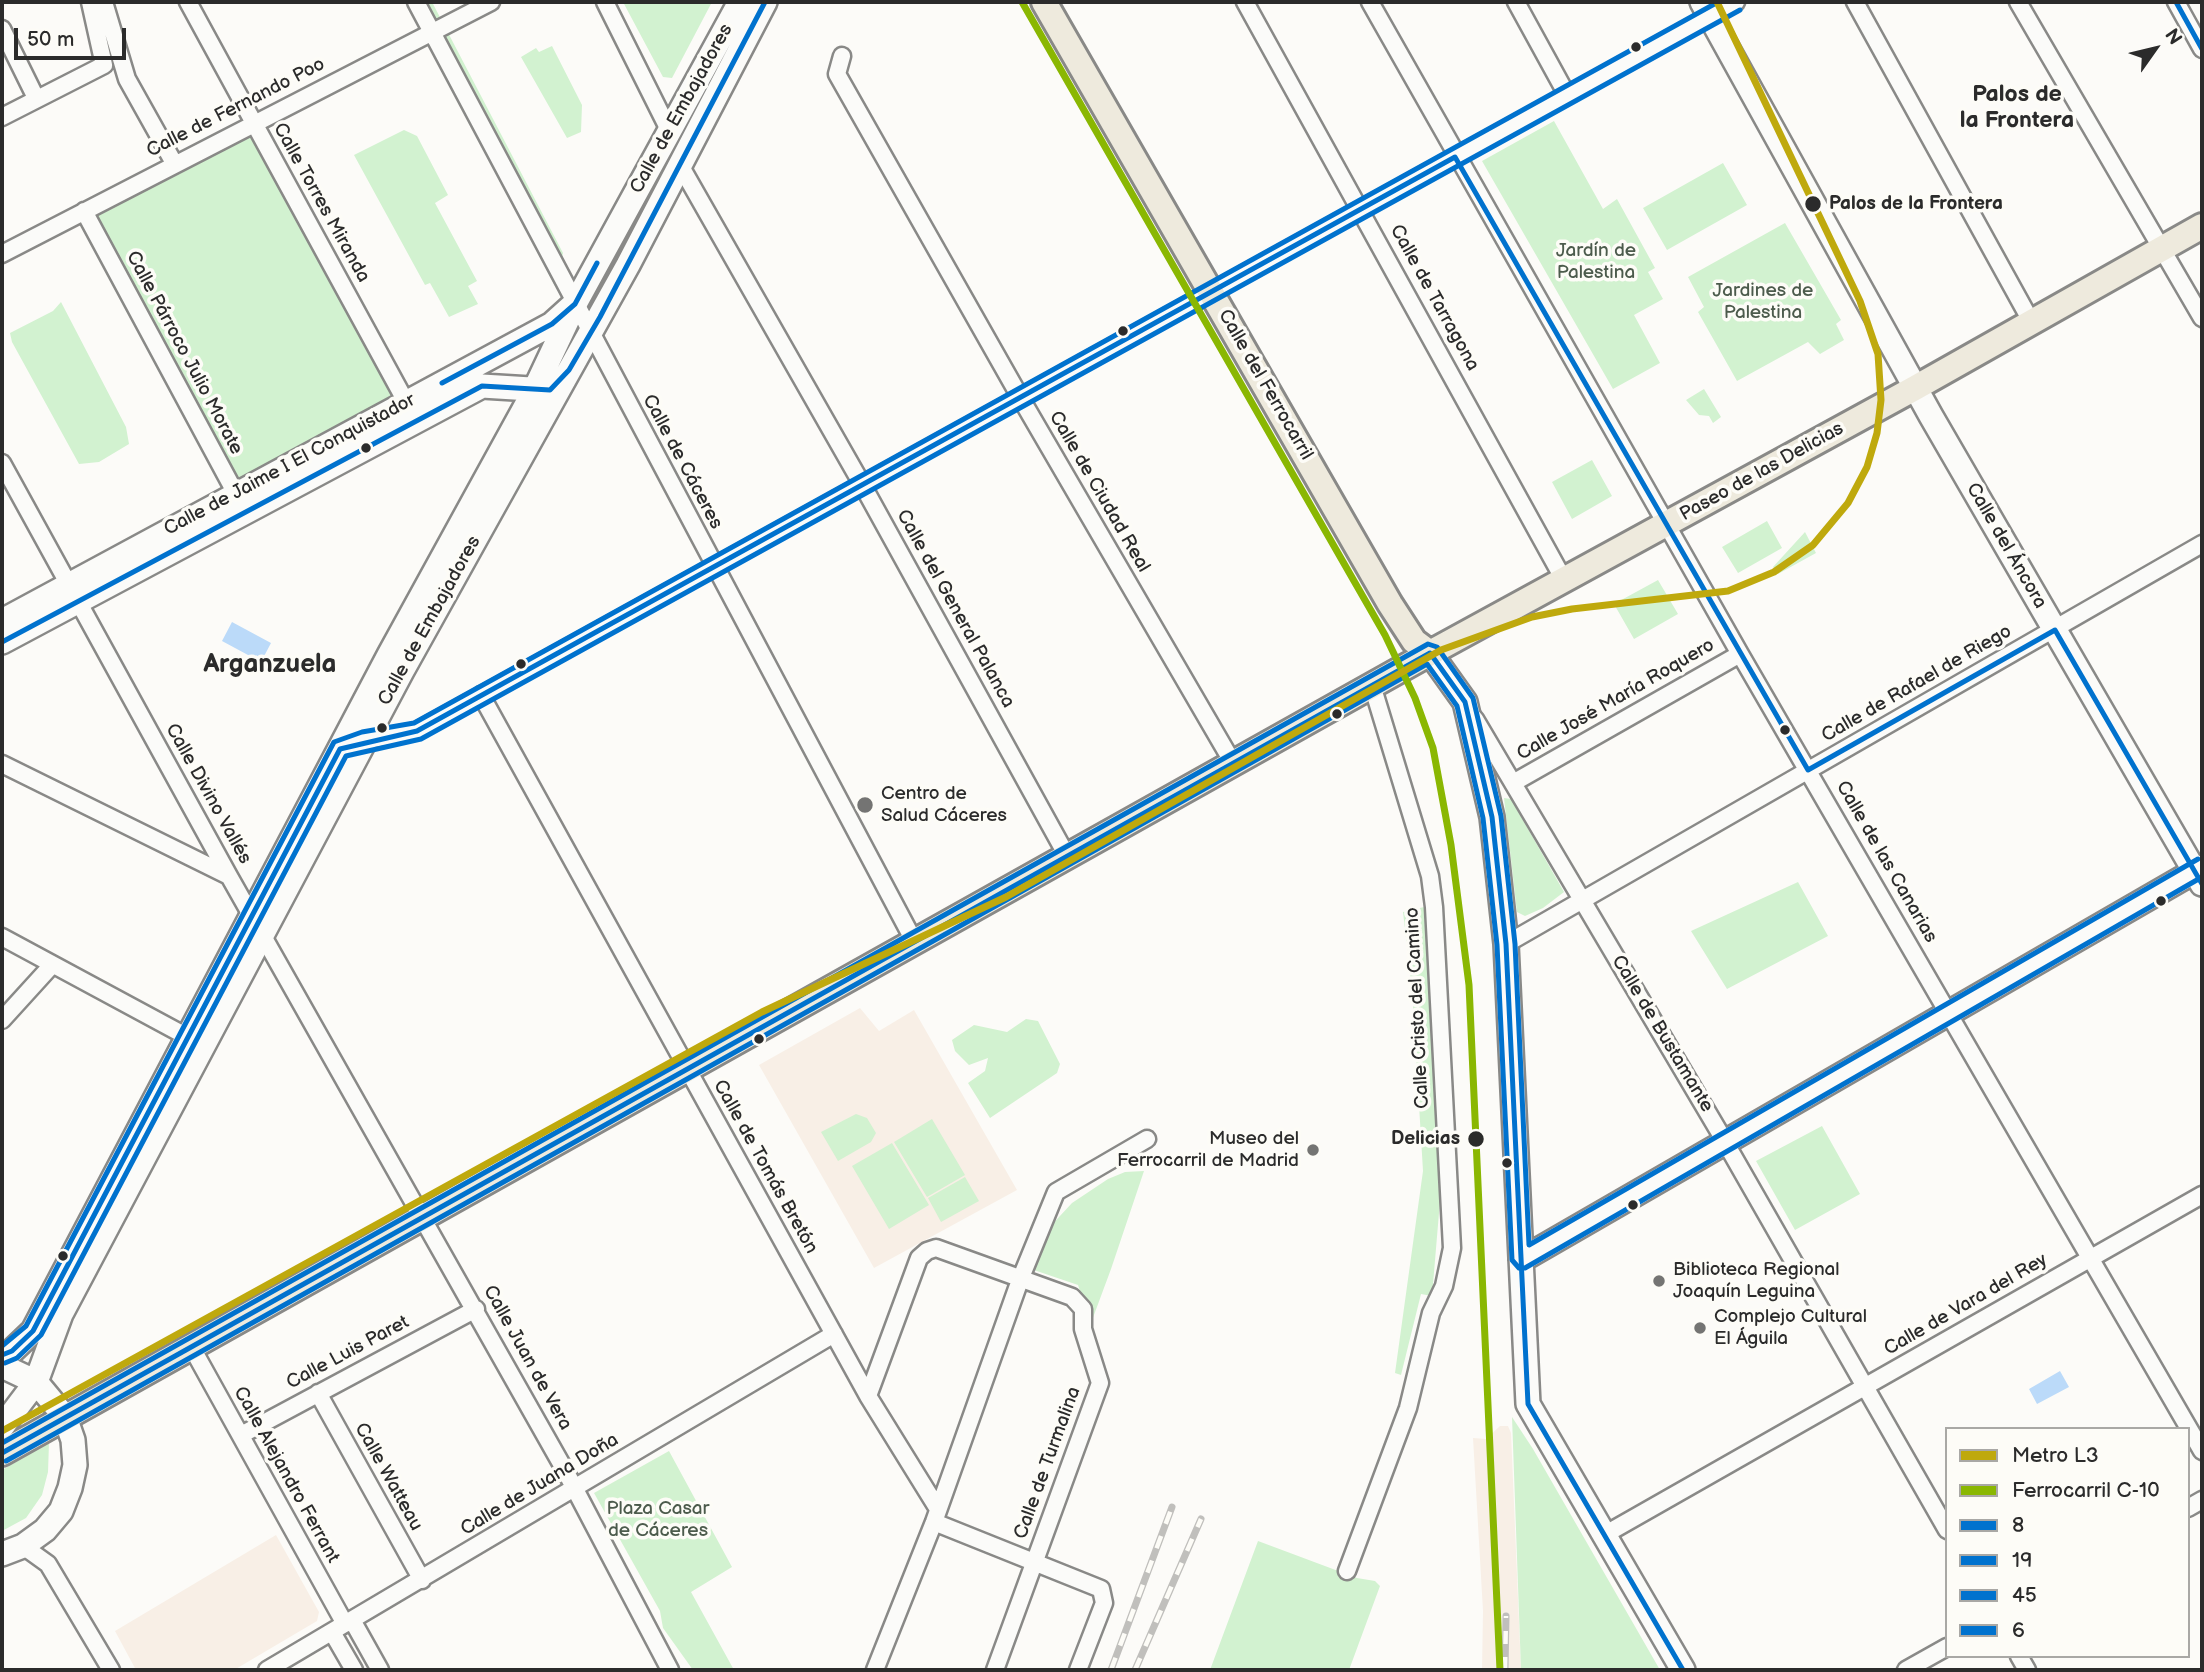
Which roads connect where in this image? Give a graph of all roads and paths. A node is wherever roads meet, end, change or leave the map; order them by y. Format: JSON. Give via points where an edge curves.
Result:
{"nodes":[{"id":1,"x":90,"y":2,"type":"edge"},
{"id":2,"x":104,"y":2,"type":"edge"},
{"id":3,"x":188,"y":2,"type":"edge"},
{"id":4,"x":416,"y":2,"type":"edge"},
{"id":5,"x":491,"y":2,"type":"edge"},
{"id":6,"x":605,"y":2,"type":"edge"},
{"id":7,"x":740,"y":2,"type":"edge"},
{"id":8,"x":765,"y":2,"type":"edge"},
{"id":9,"x":1044,"y":2,"type":"edge"},
{"id":10,"x":1245,"y":2,"type":"edge"},
{"id":11,"x":1370,"y":2,"type":"edge"},
{"id":12,"x":1516,"y":2,"type":"edge"},
{"id":13,"x":1736,"y":2,"type":"edge"},
{"id":14,"x":1855,"y":2,"type":"edge"},
{"id":15,"x":2018,"y":2,"type":"edge"},
{"id":16,"x":2176,"y":2,"type":"edge"},
{"id":17,"x":1706,"y":9,"type":"edge"},
{"id":18,"x":2,"y":29,"type":"edge"},
{"id":19,"x":432,"y":32,"type":"junction"},
{"id":20,"x":2202,"y":49,"type":"edge"},
{"id":21,"x":842,"y":56,"type":"dead end"},
{"id":22,"x":1567,"y":95,"type":"junction"},
{"id":23,"x":36,"y":98,"type":"junction"},
{"id":24,"x":2,"y":117,"type":"edge"},
{"id":25,"x":253,"y":124,"type":"junction"},
{"id":26,"x":670,"y":132,"type":"junction"},
{"id":27,"x":1455,"y":157,"type":"junction"},
{"id":28,"x":174,"y":163,"type":"junction"},
{"id":29,"x":680,"y":165,"type":"junction"},
{"id":30,"x":1361,"y":210,"type":"junction"},
{"id":31,"x":83,"y":211,"type":"junction"},
{"id":32,"x":2202,"y":226,"type":"edge"},
{"id":33,"x":2161,"y":248,"type":"junction"},
{"id":34,"x":2,"y":254,"type":"edge"},
{"id":35,"x":1212,"y":291,"type":"junction"},
{"id":36,"x":575,"y":304,"type":"junction"},
{"id":37,"x":2202,"y":318,"type":"edge"},
{"id":38,"x":2032,"y":323,"type":"junction"},
{"id":39,"x":590,"y":335,"type":"junction"},
{"id":40,"x":569,"y":370,"type":"junction"},
{"id":41,"x":1915,"y":388,"type":"junction"},
{"id":42,"x":534,"y":391,"type":"junction"},
{"id":43,"x":1020,"y":397,"type":"junction"},
{"id":44,"x":406,"y":402,"type":"junction"},
{"id":45,"x":405,"y":426,"type":"junction"},
{"id":46,"x":2,"y":463,"type":"edge"},
{"id":47,"x":863,"y":486,"type":"junction"},
{"id":48,"x":236,"y":494,"type":"junction"},
{"id":49,"x":256,"y":507,"type":"junction"},
{"id":50,"x":1667,"y":524,"type":"junction"},
{"id":51,"x":2202,"y":544,"type":"edge"},
{"id":52,"x":715,"y":567,"type":"junction"},
{"id":53,"x":1564,"y":580,"type":"junction"},
{"id":54,"x":74,"y":593,"type":"junction"},
{"id":55,"x":2,"y":621,"type":"edge"},
{"id":56,"x":2055,"y":631,"type":"junction"},
{"id":57,"x":2,"y":642,"type":"edge"},
{"id":58,"x":1430,"y":653,"type":"junction"},
{"id":59,"x":1740,"y":654,"type":"junction"},
{"id":60,"x":1372,"y":685,"type":"junction"},
{"id":61,"x":481,"y":695,"type":"junction"},
{"id":62,"x":1465,"y":702,"type":"junction"},
{"id":63,"x":364,"y":741,"type":"junction"},
{"id":64,"x":1233,"y":763,"type":"junction"},
{"id":65,"x":2,"y":764,"type":"edge"},
{"id":66,"x":1808,"y":770,"type":"junction"},
{"id":67,"x":1513,"y":783,"type":"junction"},
{"id":68,"x":1067,"y":856,"type":"junction"},
{"id":69,"x":2200,"y":874,"type":"edge"},
{"id":70,"x":229,"y":876,"type":"junction"},
{"id":71,"x":1582,"y":901,"type":"junction"},
{"id":72,"x":257,"y":925,"type":"junction"},
{"id":73,"x":2,"y":937,"type":"edge"},
{"id":74,"x":914,"y":942,"type":"junction"},
{"id":75,"x":1506,"y":944,"type":"junction"},
{"id":76,"x":52,"y":965,"type":"junction"},
{"id":77,"x":1949,"y":1012,"type":"junction"},
{"id":78,"x":2,"y":1020,"type":"edge"},
{"id":79,"x":195,"y":1041,"type":"junction"},
{"id":80,"x":687,"y":1069,"type":"junction"},
{"id":81,"x":1147,"y":1139,"type":"dead end"},
{"id":82,"x":1724,"y":1140,"type":"junction"},
{"id":83,"x":2202,"y":1195,"type":"edge"},
{"id":84,"x":423,"y":1217,"type":"junction"},
{"id":85,"x":2092,"y":1258,"type":"junction"},
{"id":86,"x":1521,"y":1260,"type":"junction"},
{"id":87,"x":1020,"y":1280,"type":"junction"},
{"id":88,"x":476,"y":1309,"type":"junction"},
{"id":89,"x":834,"y":1334,"type":"junction"},
{"id":90,"x":191,"y":1346,"type":"junction"},
{"id":91,"x":2,"y":1355,"type":"edge"},
{"id":92,"x":2,"y":1366,"type":"edge"},
{"id":93,"x":36,"y":1382,"type":"junction"},
{"id":94,"x":1866,"y":1387,"type":"junction"},
{"id":95,"x":318,"y":1394,"type":"junction"},
{"id":96,"x":868,"y":1396,"type":"junction"},
{"id":97,"x":65,"y":1417,"type":"junction"},
{"id":98,"x":2,"y":1427,"type":"edge"},
{"id":99,"x":2188,"y":1427,"type":"edge"},
{"id":100,"x":2190,"y":1430,"type":"edge"},
{"id":101,"x":241,"y":1435,"type":"junction"},
{"id":102,"x":2202,"y":1451,"type":"edge"},
{"id":103,"x":2,"y":1453,"type":"edge"},
{"id":104,"x":574,"y":1489,"type":"junction"},
{"id":105,"x":936,"y":1515,"type":"junction"},
{"id":106,"x":1945,"y":1526,"type":"edge"},
{"id":107,"x":45,"y":1530,"type":"junction"},
{"id":108,"x":1604,"y":1535,"type":"junction"},
{"id":109,"x":13,"y":1550,"type":"edge"},
{"id":110,"x":1034,"y":1563,"type":"junction"},
{"id":111,"x":48,"y":1564,"type":"junction"},
{"id":112,"x":1347,"y":1571,"type":"dead end"},
{"id":113,"x":422,"y":1580,"type":"junction"},
{"id":114,"x":343,"y":1625,"type":"junction"},
{"id":115,"x":1945,"y":1648,"type":"edge"},
{"id":116,"x":111,"y":1670,"type":"edge"},
{"id":117,"x":267,"y":1670,"type":"edge"},
{"id":118,"x":354,"y":1670,"type":"edge"},
{"id":119,"x":380,"y":1670,"type":"edge"},
{"id":120,"x":670,"y":1670,"type":"edge"},
{"id":121,"x":875,"y":1670,"type":"edge"},
{"id":122,"x":995,"y":1670,"type":"edge"},
{"id":123,"x":1078,"y":1670,"type":"edge"},
{"id":124,"x":1683,"y":1670,"type":"edge"},
{"id":125,"x":1906,"y":1670,"type":"edge"}],
"edges":[{"from":1,"to":23,"type":"street","via":[[104,65]]},
{"from":2,"to":28,"type":"street","via":[[127,79]]},
{"from":3,"to":25,"type":"street","name":"Calle Torres Miranda"},
{"from":4,"to":19,"type":"street","name":"Calle de Cáceres"},
{"from":5,"to":19,"type":"street","name":"Calle de Fernando Poo"},
{"from":6,"to":26,"type":"street"},
{"from":7,"to":26,"type":"main road","name":"Calle de Embajadores"},
{"from":8,"to":29,"type":"main road","name":"Calle de Embajadores"},
{"from":9,"to":35,"type":"main road","name":"Calle del Ferrocarril"},
{"from":10,"to":30,"type":"street","name":"Calle de Tarragona"},
{"from":11,"to":27,"type":"street","name":"Calle de las Canarias"},
{"from":12,"to":22,"type":"street"},
{"from":13,"to":17,"type":"street"},
{"from":14,"to":38,"type":"street"},
{"from":15,"to":33,"type":"street"},
{"from":16,"to":20,"type":"street"},
{"from":17,"to":22,"type":"street"},
{"from":17,"to":41,"type":"main road","name":"Calle del Áncora"},
{"from":18,"to":23,"type":"street"},
{"from":19,"to":25,"type":"street","name":"Calle de Fernando Poo"},
{"from":19,"to":36,"type":"street","name":"Calle de Cáceres"},
{"from":21,"to":43,"type":"street","name":"Calle de Ciudad Real","via":[[837,74]]},
{"from":22,"to":27,"type":"street"},
{"from":23,"to":24,"type":"street"},
{"from":25,"to":28,"type":"street","name":"Calle de Fernando Poo"},
{"from":25,"to":44,"type":"street","name":"Calle Torres Miranda"},
{"from":26,"to":36,"type":"main road","name":"Calle de Embajadores"},
{"from":27,"to":30,"type":"street"},
{"from":27,"to":50,"type":"street","name":"Calle de las Canarias"},
{"from":28,"to":31,"type":"street","name":"Calle de Fernando Poo"},
{"from":29,"to":39,"type":"main road","name":"Calle de Embajadores"},
{"from":29,"to":47,"type":"street","name":"Calle del General Palanca"},
{"from":30,"to":35,"type":"street"},
{"from":30,"to":53,"type":"street","name":"Calle de Tarragona"},
{"from":31,"to":34,"type":"street","name":"Calle de Fernando Poo"},
{"from":31,"to":48,"type":"street","name":"Calle Párroco Julio Morate"},
{"from":32,"to":33,"type":"main road","name":"Paseo de las Delicias"},
{"from":33,"to":37,"type":"street"},
{"from":33,"to":38,"type":"main road","name":"Paseo de las Delicias"},
{"from":35,"to":43,"type":"street"},
{"from":35,"to":58,"type":"main road","name":"Calle del Ferrocarril","via":[[1390,604],[1414,641]]},
{"from":36,"to":39,"type":"street","name":"Calle de Cáceres"},
{"from":36,"to":42,"type":"main road","name":"Calle de Embajadores"},
{"from":36,"to":44,"type":"main road","name":"Calle de Jaime I El Conquistador","via":[[552,324]]},
{"from":38,"to":41,"type":"main road","name":"Paseo de las Delicias"},
{"from":39,"to":40,"type":"main road","name":"Calle de Embajadores"},
{"from":39,"to":52,"type":"street","name":"Calle de Cáceres"},
{"from":40,"to":42,"type":"main road","via":[[550,390]]},
{"from":40,"to":63,"type":"main road","name":"Calle de Embajadores"},
{"from":41,"to":50,"type":"main road","name":"Paseo de las Delicias"},
{"from":41,"to":56,"type":"main road","name":"Calle del Áncora"},
{"from":42,"to":45,"type":"main road","name":"Calle de Jaime I El Conquistador","via":[[482,386]]},
{"from":42,"to":72,"type":"main road","name":"Calle de Embajadores","via":[[396,642]]},
{"from":43,"to":47,"type":"street"},
{"from":43,"to":64,"type":"street","name":"Calle de Ciudad Real"},
{"from":44,"to":45,"type":"street"},
{"from":44,"to":48,"type":"main road","name":"Calle de Jaime I El Conquistador"},
{"from":45,"to":49,"type":"main road","name":"Calle de Jaime I El Conquistador"},
{"from":46,"to":54,"type":"street","name":"Calle Divino Vallés"},
{"from":47,"to":52,"type":"street"},
{"from":47,"to":68,"type":"street","name":"Calle del General Palanca"},
{"from":48,"to":49,"type":"street","name":"Calle Párroco Julio Morate"},
{"from":48,"to":54,"type":"main road","name":"Calle de Jaime I El Conquistador"},
{"from":49,"to":54,"type":"main road","name":"Calle de Jaime I El Conquistador"},
{"from":50,"to":53,"type":"main road","name":"Paseo de las Delicias"},
{"from":50,"to":59,"type":"street","name":"Calle de las Canarias"},
{"from":51,"to":56,"type":"street","name":"Calle de Rafael de Riego"},
{"from":52,"to":61,"type":"street"},
{"from":52,"to":74,"type":"street","name":"Calle de Cáceres"},
{"from":53,"to":58,"type":"main road","name":"Paseo de las Delicias"},
{"from":54,"to":55,"type":"main road","name":"Calle de Jaime I El Conquistador"},
{"from":54,"to":57,"type":"main road","name":"Calle de Jaime I El Conquistador"},
{"from":54,"to":70,"type":"street","name":"Calle Divino Vallés"},
{"from":56,"to":66,"type":"street","name":"Calle de Rafael de Riego"},
{"from":56,"to":69,"type":"main road","name":"Calle del Áncora"},
{"from":58,"to":60,"type":"main road","name":"Paseo de las Delicias"},
{"from":58,"to":62,"type":"main road","name":"Calle de Bustamante"},
{"from":59,"to":66,"type":"street","name":"Calle de las Canarias"},
{"from":59,"to":67,"type":"street","name":"Calle José María Roquero"},
{"from":60,"to":64,"type":"main road","name":"Paseo de las Delicias"},
{"from":60,"to":112,"type":"street","name":"Calle Cristo del Camino","via":[[1433,897],[1452,1248],[1408,1408]]},
{"from":61,"to":63,"type":"street","via":[[417,731]]},
{"from":61,"to":80,"type":"street","name":"Calle de Tomás Bretón"},
{"from":62,"to":67,"type":"street","name":"Calle de Bustamante"},
{"from":62,"to":75,"type":"main road","via":[[1492,817]]},
{"from":63,"to":72,"type":"main road","name":"Calle de Embajadores"},
{"from":64,"to":68,"type":"main road","name":"Paseo de las Delicias"},
{"from":65,"to":70,"type":"street"},
{"from":66,"to":71,"type":"street","name":"Calle de Rafael de Riego"},
{"from":66,"to":77,"type":"street","name":"Calle de las Canarias"},
{"from":67,"to":71,"type":"street","name":"Calle de Bustamante"},
{"from":68,"to":74,"type":"main road","name":"Paseo de las Delicias"},
{"from":69,"to":77,"type":"main road"},
{"from":70,"to":72,"type":"street","name":"Calle Divino Vallés"},
{"from":71,"to":75,"type":"street","name":"Calle de Rafael de Riego"},
{"from":71,"to":82,"type":"street","name":"Calle de Bustamante"},
{"from":72,"to":79,"type":"main road","name":"Calle de Embajadores"},
{"from":72,"to":84,"type":"street","name":"Calle Divino Vallés"},
{"from":73,"to":76,"type":"street"},
{"from":74,"to":80,"type":"main road","name":"Paseo de las Delicias"},
{"from":75,"to":86,"type":"main road"},
{"from":76,"to":78,"type":"street"},
{"from":76,"to":79,"type":"street"},
{"from":77,"to":82,"type":"main road"},
{"from":77,"to":85,"type":"street","name":"Calle de las Canarias"},
{"from":79,"to":91,"type":"main road","name":"Calle de Embajadores","via":[[33,1331]]},
{"from":79,"to":93,"type":"main road","name":"Calle de Embajadores","via":[[61,1314]]},
{"from":80,"to":84,"type":"main road","name":"Paseo de las Delicias"},
{"from":80,"to":89,"type":"street","name":"Calle de Tomás Bretón"},
{"from":81,"to":87,"type":"street","via":[[1056,1192]]},
{"from":82,"to":86,"type":"main road"},
{"from":82,"to":94,"type":"street","name":"Calle de Bustamante"},
{"from":83,"to":85,"type":"street","name":"Calle de Vara del Rey"},
{"from":84,"to":88,"type":"street","name":"Calle Juan de Vera"},
{"from":84,"to":90,"type":"main road","name":"Paseo de las Delicias"},
{"from":85,"to":94,"type":"street","name":"Calle de Vara del Rey"},
{"from":85,"to":99,"type":"street","name":"Calle de las Canarias"},
{"from":86,"to":108,"type":"main road","via":[[1528,1405]]},
{"from":87,"to":96,"type":"street","name":"Calle de Turmalina","via":[[936,1248],[919,1258]]},
{"from":87,"to":105,"type":"street"},
{"from":87,"to":110,"type":"street","name":"Calle de Turmalina","via":[[1072,1297],[1083,1309],[1083,1329],[1100,1383]]},
{"from":88,"to":95,"type":"street","name":"Calle Luis Paret"},
{"from":88,"to":104,"type":"street","name":"Calle Juan de Vera"},
{"from":89,"to":96,"type":"street","name":"Calle de Tomás Bretón"},
{"from":89,"to":104,"type":"street","name":"Calle de Juana Doña"},
{"from":90,"to":97,"type":"main road","name":"Paseo de las Delicias"},
{"from":90,"to":101,"type":"street","name":"Calle Alejandro Ferrant"},
{"from":92,"to":93,"type":"main road"},
{"from":93,"to":97,"type":"main road"},
{"from":93,"to":98,"type":"main road","name":"Calle de Embajadores"},
{"from":94,"to":106,"type":"street","name":"Calle de Bustamante"},
{"from":94,"to":108,"type":"street","name":"Calle de Vara del Rey"},
{"from":95,"to":101,"type":"street","name":"Calle Luis Paret"},
{"from":95,"to":113,"type":"street","name":"Calle Watteau"},
{"from":96,"to":105,"type":"street","name":"Calle de Tomás Bretón"},
{"from":97,"to":103,"type":"main road","name":"Paseo de las Delicias"},
{"from":97,"to":107,"type":"main road","via":[[75,1465],[61,1511]]},
{"from":100,"to":102,"type":"street","name":"Calle de las Canarias"},
{"from":101,"to":114,"type":"street","name":"Calle Alejandro Ferrant"},
{"from":104,"to":113,"type":"street","name":"Calle de Juana Doña"},
{"from":104,"to":120,"type":"street","name":"Calle Juan de Vera"},
{"from":105,"to":110,"type":"street"},
{"from":105,"to":121,"type":"street"},
{"from":107,"to":109,"type":"main road"},
{"from":107,"to":111,"type":"street"},
{"from":108,"to":124,"type":"main road"},
{"from":109,"to":111,"type":"street"},
{"from":110,"to":122,"type":"street","name":"Calle de Turmalina"},
{"from":110,"to":123,"type":"street","via":[[1103,1593],[1104,1603]]},
{"from":111,"to":116,"type":"street"},
{"from":113,"to":114,"type":"street","name":"Calle de Juana Doña"},
{"from":114,"to":117,"type":"street","name":"Calle de Juana Doña"},
{"from":114,"to":118,"type":"street","name":"Calle Alejandro Ferrant"},
{"from":114,"to":119,"type":"street","name":"Calle Alejandro Ferrant"},
{"from":115,"to":125,"type":"street"}]}
